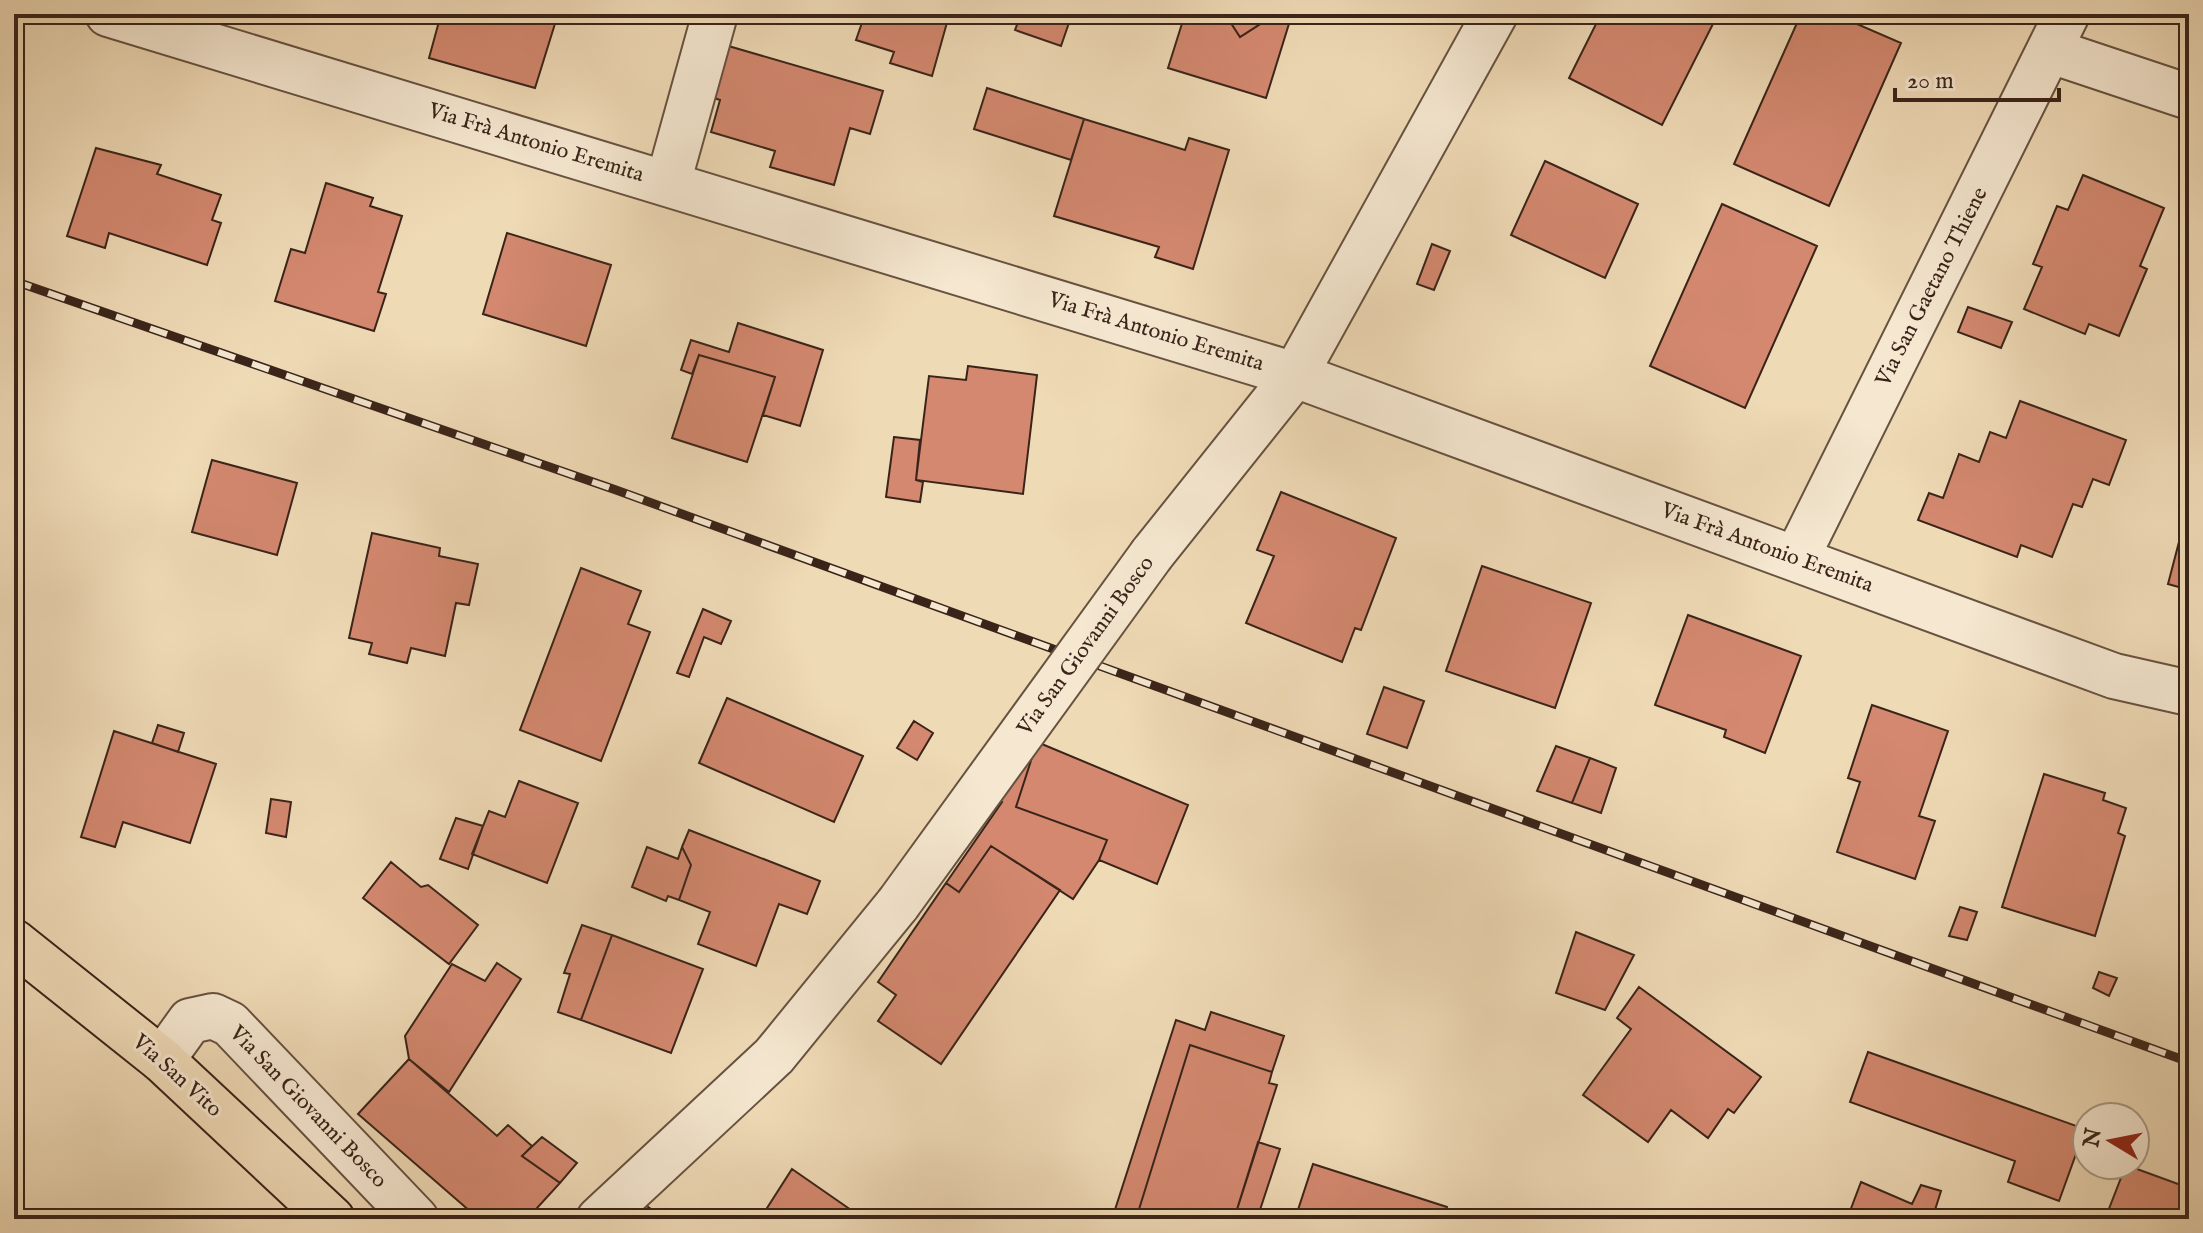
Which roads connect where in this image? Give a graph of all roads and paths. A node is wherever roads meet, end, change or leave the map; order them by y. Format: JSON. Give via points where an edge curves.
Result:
{"nodes":[{"id":1,"x":715,"y":14,"type":"edge"},
{"id":2,"x":1495,"y":14,"type":"edge"},
{"id":3,"x":121,"y":16,"type":"edge"},
{"id":4,"x":2059,"y":33,"type":"edge"},
{"id":5,"x":2189,"y":97,"type":"edge"},
{"id":6,"x":668,"y":183,"type":"junction"},
{"id":7,"x":1295,"y":375,"type":"junction"},
{"id":8,"x":1796,"y":559,"type":"junction"},
{"id":9,"x":2189,"y":693,"type":"edge"},
{"id":10,"x":14,"y":942,"type":"edge"},
{"id":11,"x":162,"y":1060,"type":"junction"},
{"id":12,"x":332,"y":1219,"type":"edge"},
{"id":13,"x":416,"y":1219,"type":"edge"},
{"id":14,"x":599,"y":1219,"type":"edge"}],
"edges":[{"from":1,"to":6,"type":"street"},
{"from":2,"to":7,"type":"street","name":"Via San Giovanni Bosco"},
{"from":3,"to":6,"type":"street","name":"Via Frà Antonio Eremita"},
{"from":4,"to":5,"type":"street"},
{"from":4,"to":8,"type":"street","name":"Via San Gaetano Thiene"},
{"from":6,"to":7,"type":"street","name":"Via Frà Antonio Eremita"},
{"from":7,"to":8,"type":"street","name":"Via Frà Antonio Eremita"},
{"from":7,"to":14,"type":"street","name":"Via San Giovanni Bosco","bridge":true,"via":[[1152,554],[898,904],[774,1056]]},
{"from":8,"to":9,"type":"street","name":"Via Frà Antonio Eremita","via":[[2114,676]]},
{"from":10,"to":11,"type":"main road","name":"Via San Vito"},
{"from":11,"to":12,"type":"main road","name":"Via San Vito"},
{"from":11,"to":13,"type":"street","name":"Via San Giovanni Bosco","via":[[190,1021],[213,1016],[230,1024]]}]}
